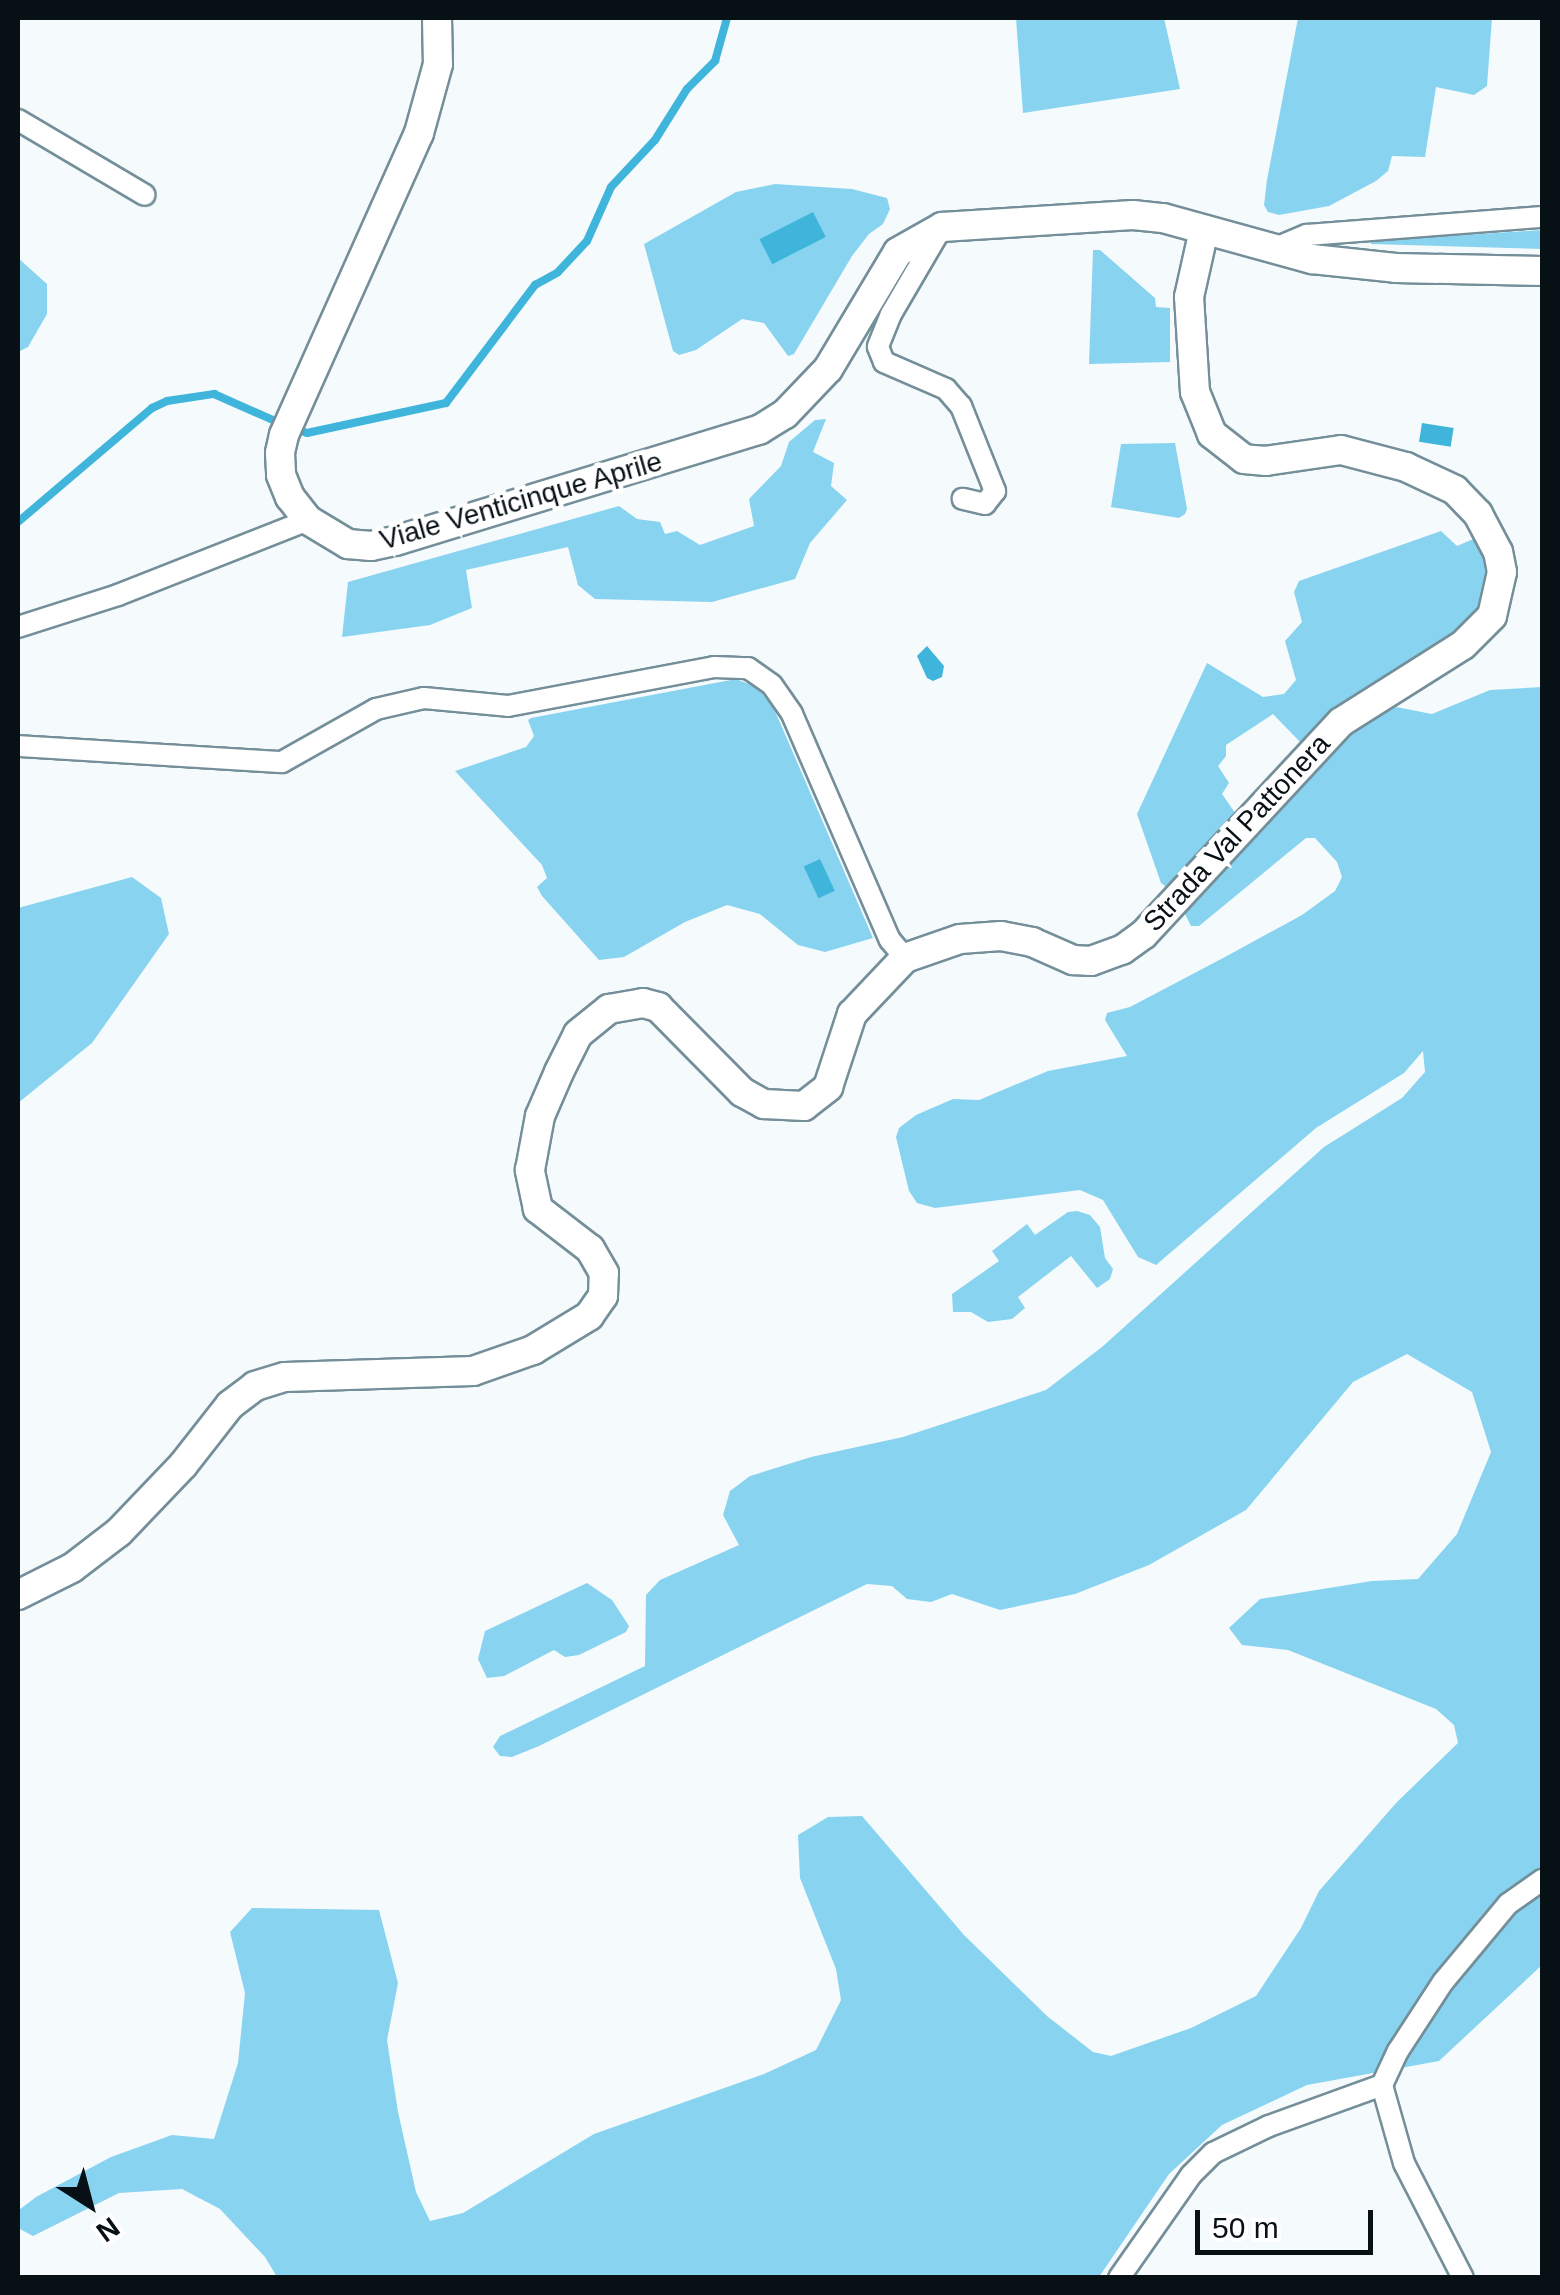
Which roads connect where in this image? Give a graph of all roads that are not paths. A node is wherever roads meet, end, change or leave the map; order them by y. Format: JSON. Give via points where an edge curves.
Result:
{"nodes":[{"id":1,"x":437,"y":18,"type":"edge"},
{"id":2,"x":18,"y":120,"type":"edge"},
{"id":3,"x":146,"y":195,"type":"dead end"},
{"id":4,"x":1542,"y":217,"type":"edge"},
{"id":5,"x":942,"y":226,"type":"junction"},
{"id":6,"x":1204,"y":230,"type":"junction"},
{"id":7,"x":1271,"y":250,"type":"junction"},
{"id":8,"x":1542,"y":270,"type":"edge"},
{"id":9,"x":963,"y":499,"type":"dead end"},
{"id":10,"x":308,"y":520,"type":"junction"},
{"id":11,"x":18,"y":626,"type":"edge"},
{"id":12,"x":18,"y":746,"type":"edge"},
{"id":13,"x":905,"y":958,"type":"junction"},
{"id":14,"x":18,"y":1595,"type":"edge"},
{"id":15,"x":1542,"y":1880,"type":"edge"},
{"id":16,"x":1382,"y":2086,"type":"junction"},
{"id":17,"x":1119,"y":2278,"type":"edge"},
{"id":18,"x":1463,"y":2278,"type":"edge"}],
"edges":[{"from":1,"to":10,"type":"street","name":"Viale Venticinque Aprile","via":[[438,64],[419,133],[289,424],[281,474]]},
{"from":2,"to":3,"type":"street"},
{"from":4,"to":7,"type":"street","via":[[1307,235]]},
{"from":5,"to":6,"type":"street","name":"Viale Venticinque Aprile","via":[[1133,215]]},
{"from":5,"to":9,"type":"street","via":[[878,347],[884,362],[946,389],[961,406],[995,492],[985,504]]},
{"from":5,"to":10,"type":"street","name":"Viale Venticinque Aprile","via":[[898,252],[828,368],[785,414],[759,430],[371,546],[348,544]]},
{"from":6,"to":7,"type":"street","name":"Viale Venticinque Aprile"},
{"from":6,"to":13,"type":"street","name":"Strada Val Pattonera","via":[[1189,297],[1196,392],[1212,434],[1244,459],[1341,450],[1406,467],[1455,490],[1478,514],[1498,552],[1502,572],[1492,616],[1463,644],[1341,722],[1122,950],[1073,960],[1001,936],[960,938]]},
{"from":7,"to":8,"type":"street","name":"Viale Venticinque Aprile","via":[[1396,268]]},
{"from":10,"to":11,"type":"street","via":[[118,595]]},
{"from":12,"to":13,"type":"street","via":[[282,762],[376,709],[424,698],[508,706],[714,667],[748,668],[772,685],[792,714],[890,940]]},
{"from":13,"to":14,"type":"street","name":"Strada Val Pattonera","via":[[852,1014],[828,1087],[804,1106],[764,1104],[742,1092],[658,1008],[643,1003],[609,1009],[578,1034],[559,1072],[540,1116],[530,1170],[538,1209],[590,1249],[604,1273],[604,1296],[589,1316],[533,1350],[474,1371],[285,1377],[255,1386],[230,1405],[118,1532],[72,1568]]},
{"from":15,"to":16,"type":"street","via":[[1508,1904],[1443,1982]]},
{"from":16,"to":17,"type":"street","via":[[1212,2153]]},
{"from":16,"to":18,"type":"street","via":[[1404,2163]]}]}
